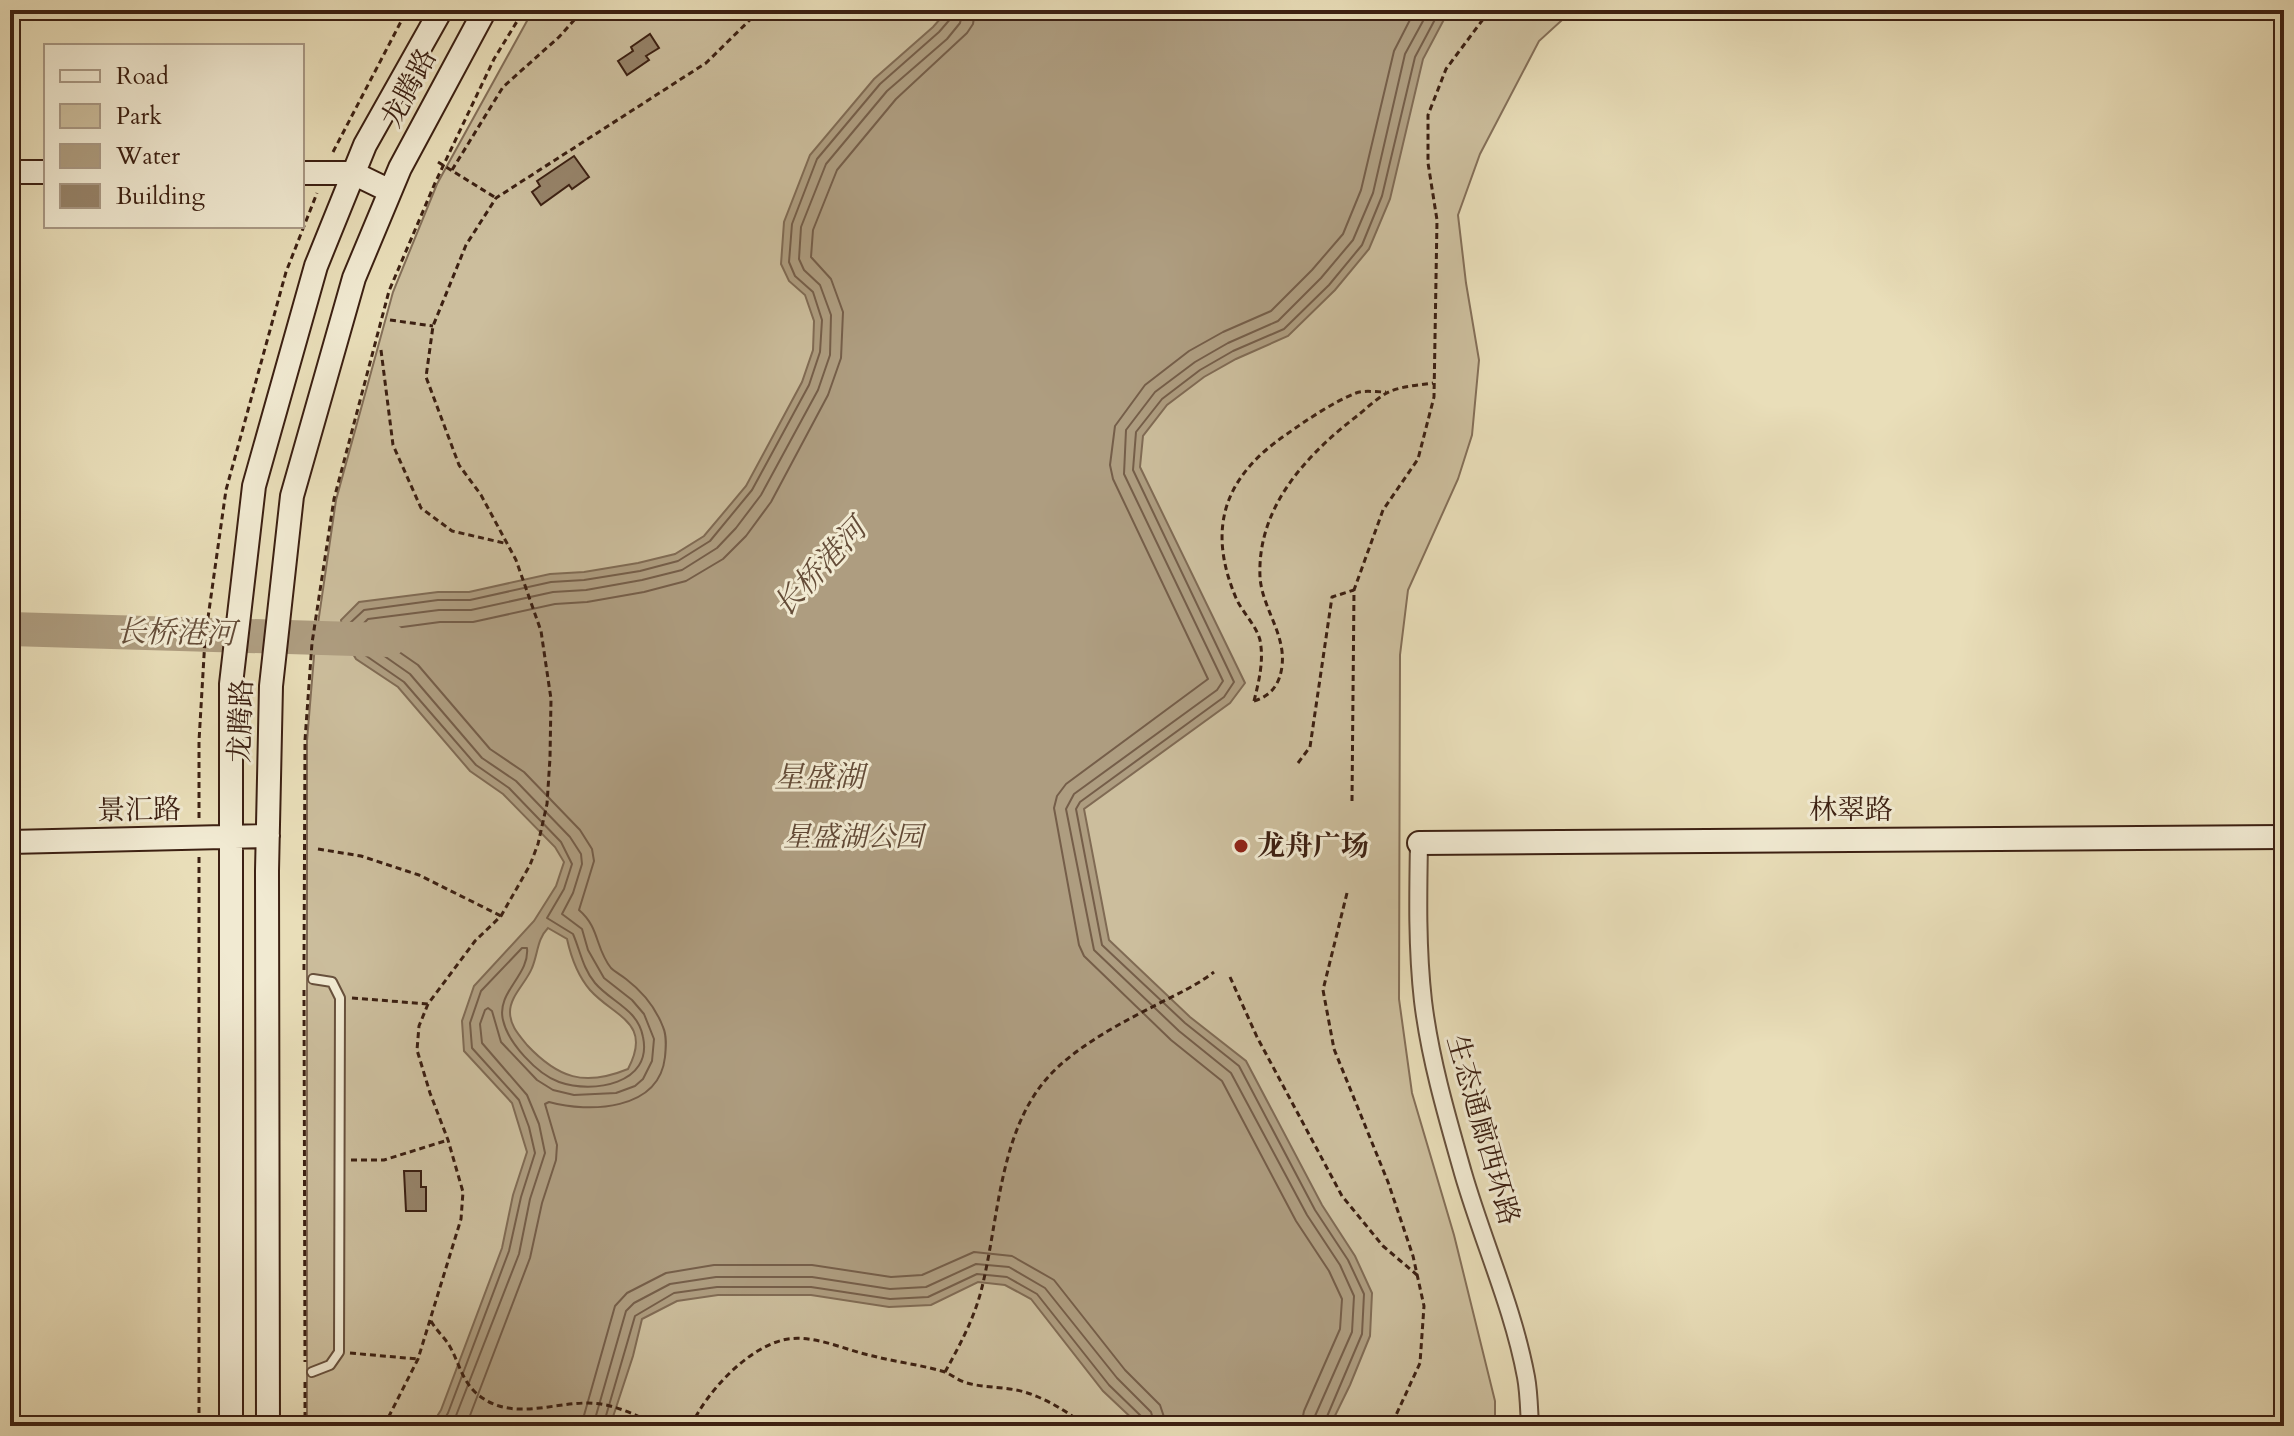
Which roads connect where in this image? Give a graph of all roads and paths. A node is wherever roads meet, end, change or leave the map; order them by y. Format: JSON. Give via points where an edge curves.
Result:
{"nodes":[{"id":1,"x":441,"y":10,"type":"edge"},
{"id":2,"x":485,"y":10,"type":"edge"},
{"id":3,"x":524,"y":10,"type":"edge"},
{"id":4,"x":583,"y":10,"type":"edge"},
{"id":5,"x":760,"y":10,"type":"edge"},
{"id":6,"x":1490,"y":10,"type":"edge"},
{"id":7,"x":438,"y":162,"type":"dead end"},
{"id":8,"x":452,"y":170,"type":"junction"},
{"id":9,"x":10,"y":172,"type":"edge"},
{"id":10,"x":44,"y":172,"type":"edge"},
{"id":11,"x":304,"y":173,"type":"edge"},
{"id":12,"x":353,"y":173,"type":"junction"},
{"id":13,"x":390,"y":191,"type":"junction"},
{"id":14,"x":496,"y":198,"type":"junction"},
{"id":15,"x":390,"y":320,"type":"dead end"},
{"id":16,"x":433,"y":326,"type":"junction"},
{"id":17,"x":381,"y":350,"type":"dead end"},
{"id":18,"x":1433,"y":383,"type":"junction"},
{"id":19,"x":1388,"y":392,"type":"junction"},
{"id":20,"x":504,"y":543,"type":"junction"},
{"id":21,"x":1354,"y":590,"type":"junction"},
{"id":22,"x":1298,"y":763,"type":"dead end"},
{"id":23,"x":1352,"y":801,"type":"dead end"},
{"id":24,"x":268,"y":836,"type":"junction"},
{"id":25,"x":2284,"y":837,"type":"edge"},
{"id":26,"x":230,"y":839,"type":"junction"},
{"id":27,"x":10,"y":842,"type":"edge"},
{"id":28,"x":1419,"y":843,"type":"joint"},
{"id":29,"x":318,"y":849,"type":"dead end"},
{"id":30,"x":1347,"y":893,"type":"dead end"},
{"id":31,"x":501,"y":916,"type":"junction"},
{"id":32,"x":1214,"y":972,"type":"dead end"},
{"id":33,"x":1230,"y":977,"type":"dead end"},
{"id":34,"x":313,"y":979,"type":"dead end"},
{"id":35,"x":340,"y":998,"type":"junction"},
{"id":36,"x":428,"y":1004,"type":"junction"},
{"id":37,"x":448,"y":1140,"type":"junction"},
{"id":38,"x":339,"y":1160,"type":"junction"},
{"id":39,"x":1417,"y":1275,"type":"junction"},
{"id":40,"x":431,"y":1321,"type":"junction"},
{"id":41,"x":339,"y":1352,"type":"junction"},
{"id":42,"x":418,"y":1359,"type":"junction"},
{"id":43,"x":305,"y":1362,"type":"dead end"},
{"id":44,"x":945,"y":1372,"type":"junction"},
{"id":45,"x":308,"y":1375,"type":"joint"},
{"id":46,"x":231,"y":1426,"type":"edge"},
{"id":47,"x":268,"y":1426,"type":"edge"},
{"id":48,"x":305,"y":1426,"type":"edge"},
{"id":49,"x":384,"y":1426,"type":"edge"},
{"id":50,"x":657,"y":1426,"type":"edge"},
{"id":51,"x":691,"y":1426,"type":"edge"},
{"id":52,"x":1086,"y":1426,"type":"edge"},
{"id":53,"x":1391,"y":1426,"type":"edge"},
{"id":54,"x":1530,"y":1426,"type":"edge"}],
"edges":[{"from":1,"to":12,"type":"main road","name":"龙腾路"},
{"from":2,"to":13,"type":"main road","name":"龙腾路"},
{"from":3,"to":43,"type":"path","via":[[494,59],[389,291],[334,499],[312,643],[305,740]]},
{"from":4,"to":8,"type":"path","via":[[503,87]]},
{"from":5,"to":14,"type":"path","via":[[706,63]]},
{"from":6,"to":18,"type":"path","via":[[1446,69],[1428,115],[1428,163],[1437,220]]},
{"from":7,"to":8,"type":"path"},
{"from":8,"to":14,"type":"path"},
{"from":9,"to":10,"type":"main road"},
{"from":11,"to":12,"type":"main road"},
{"from":12,"to":13,"type":"main road"},
{"from":12,"to":26,"type":"main road","name":"龙腾路","via":[[316,266],[254,486],[231,684]]},
{"from":13,"to":24,"type":"main road","name":"龙腾路","via":[[354,278],[292,496],[271,686]]},
{"from":14,"to":16,"type":"path","via":[[466,245]]},
{"from":15,"to":16,"type":"path"},
{"from":16,"to":20,"type":"path","via":[[426,377],[459,465],[481,495]]},
{"from":17,"to":20,"type":"path","via":[[393,445],[421,508],[452,531]]},
{"from":18,"to":19,"type":"path"},
{"from":18,"to":21,"type":"path","via":[[1418,459],[1383,510]]},
{"from":19,"to":19,"type":"path","via":[[1358,392],[1296,427],[1258,456],[1227,501],[1221,532],[1225,563],[1236,600],[1259,638],[1262,661],[1254,701],[1273,690],[1282,666],[1260,572],[1263,541],[1279,498],[1311,457]]},
{"from":20,"to":31,"type":"path","via":[[516,560],[541,631],[551,699],[547,804],[538,844]]},
{"from":21,"to":22,"type":"path","via":[[1332,597],[1310,747]]},
{"from":21,"to":23,"type":"path"},
{"from":24,"to":26,"type":"main road","name":"景汇路"},
{"from":24,"to":47,"type":"main road","name":"龙腾路"},
{"from":25,"to":28,"type":"main road","name":"林翠路"},
{"from":26,"to":27,"type":"main road","name":"景汇路"},
{"from":26,"to":46,"type":"main road","name":"龙腾路"},
{"from":28,"to":54,"type":"street","name":"生态通廊西环路","via":[[1423,1002],[1465,1178],[1516,1336]]},
{"from":29,"to":31,"type":"path","via":[[419,875]]},
{"from":30,"to":39,"type":"path","via":[[1323,990],[1334,1049],[1388,1182]]},
{"from":31,"to":36,"type":"path","via":[[475,941]]},
{"from":32,"to":44,"type":"path","via":[[1081,1048],[1035,1092],[1009,1155],[975,1311]]},
{"from":33,"to":39,"type":"path","via":[[1342,1196],[1383,1246]]},
{"from":34,"to":35,"type":"lane","via":[[332,982]]},
{"from":35,"to":36,"type":"path"},
{"from":35,"to":38,"type":"lane"},
{"from":36,"to":37,"type":"path","via":[[417,1050]]},
{"from":37,"to":38,"type":"path","via":[[384,1160]]},
{"from":37,"to":40,"type":"path","via":[[463,1192],[461,1219]]},
{"from":38,"to":41,"type":"lane"},
{"from":39,"to":53,"type":"path","via":[[1424,1306],[1420,1363]]},
{"from":40,"to":42,"type":"path"},
{"from":40,"to":50,"type":"path","via":[[462,1376],[477,1394],[501,1408],[587,1403]]},
{"from":41,"to":42,"type":"path"},
{"from":41,"to":45,"type":"lane","via":[[330,1365]]},
{"from":42,"to":49,"type":"path"},
{"from":44,"to":51,"type":"path","via":[[811,1339],[784,1339],[758,1349],[741,1364]]},
{"from":44,"to":52,"type":"path","via":[[966,1383],[1030,1393]]},
{"from":45,"to":48,"type":"path"}]}
